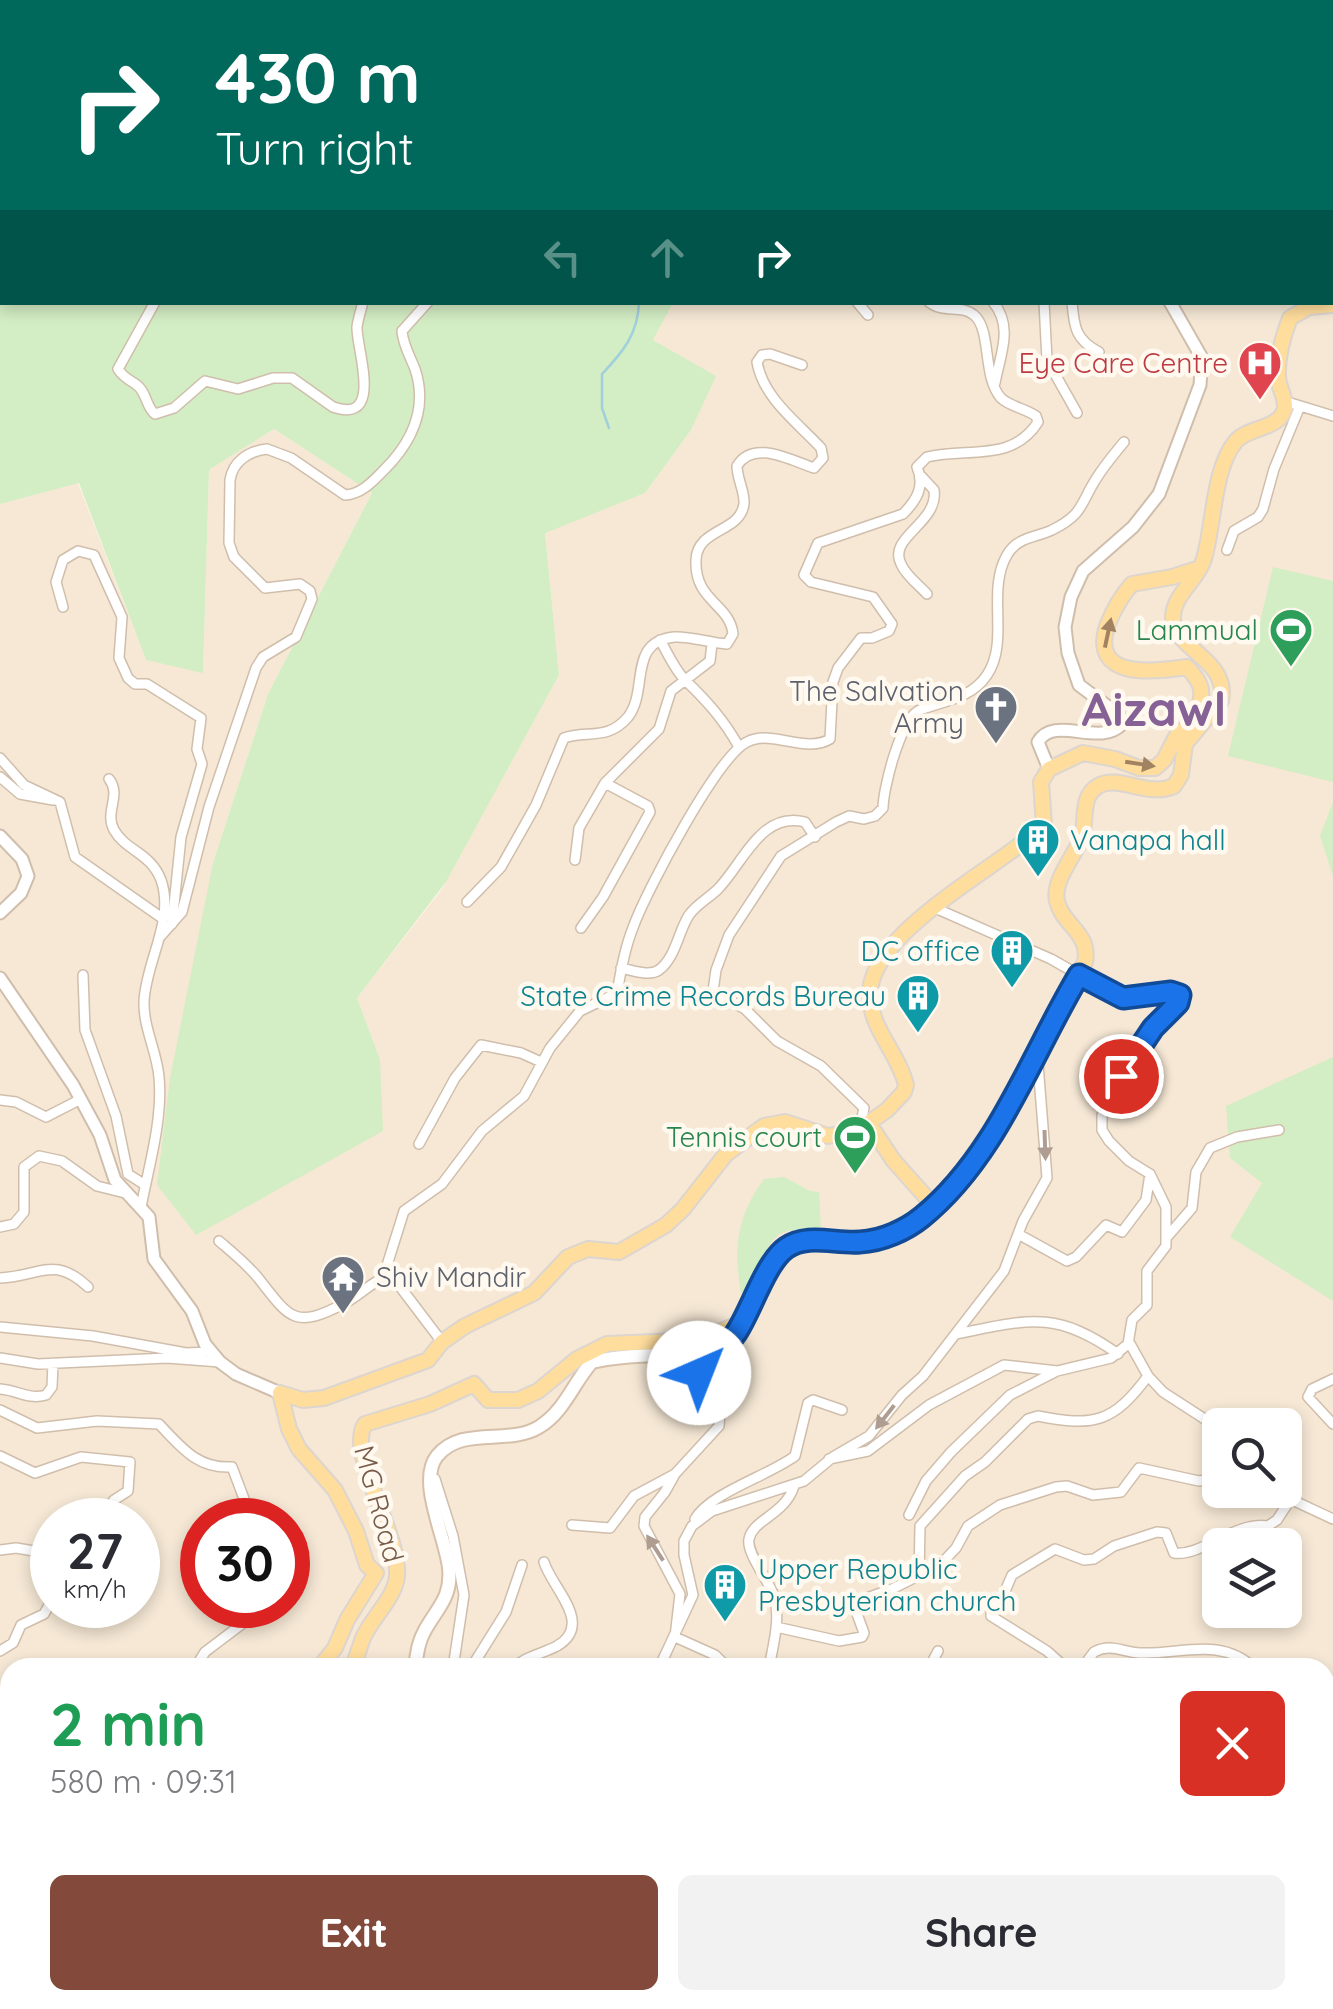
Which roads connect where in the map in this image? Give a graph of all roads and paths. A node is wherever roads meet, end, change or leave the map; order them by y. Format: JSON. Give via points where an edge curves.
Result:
{"nodes":[{"id":1,"x":153,"y":305,"type":"edge"},
{"id":2,"x":362,"y":305,"type":"edge"},
{"id":3,"x":425,"y":305,"type":"edge"},
{"id":4,"x":860,"y":305,"type":"edge"},
{"id":5,"x":936,"y":305,"type":"edge"},
{"id":6,"x":995,"y":305,"type":"edge"},
{"id":7,"x":1044,"y":305,"type":"edge"},
{"id":8,"x":1072,"y":305,"type":"edge"},
{"id":9,"x":1172,"y":305,"type":"edge"},
{"id":10,"x":1333,"y":305,"type":"edge"},
{"id":11,"x":868,"y":315,"type":"dead end"},
{"id":12,"x":1099,"y":352,"type":"dead end"},
{"id":13,"x":802,"y":365,"type":"dead end"},
{"id":14,"x":994,"y":386,"type":"junction"},
{"id":15,"x":1284,"y":401,"type":"junction"},
{"id":16,"x":1300,"y":406,"type":"junction"},
{"id":17,"x":1078,"y":412,"type":"dead end"},
{"id":18,"x":1333,"y":416,"type":"edge"},
{"id":19,"x":1124,"y":442,"type":"dead end"},
{"id":20,"x":921,"y":476,"type":"junction"},
{"id":21,"x":1227,"y":550,"type":"dead end"},
{"id":22,"x":1201,"y":567,"type":"junction"},
{"id":23,"x":927,"y":594,"type":"dead end"},
{"id":24,"x":63,"y":607,"type":"dead end"},
{"id":25,"x":660,"y":640,"type":"junction"},
{"id":26,"x":712,"y":644,"type":"junction"},
{"id":27,"x":684,"y":680,"type":"junction"},
{"id":28,"x":1210,"y":712,"type":"junction"},
{"id":29,"x":740,"y":747,"type":"junction"},
{"id":30,"x":0,"y":758,"type":"edge"},
{"id":31,"x":1049,"y":769,"type":"junction"},
{"id":32,"x":0,"y":777,"type":"edge"},
{"id":33,"x":108,"y":779,"type":"dead end"},
{"id":34,"x":604,"y":784,"type":"junction"},
{"id":35,"x":60,"y":802,"type":"junction"},
{"id":36,"x":0,"y":836,"type":"edge"},
{"id":37,"x":816,"y":837,"type":"junction"},
{"id":38,"x":575,"y":860,"type":"dead end"},
{"id":39,"x":467,"y":902,"type":"dead end"},
{"id":40,"x":935,"y":908,"type":"junction"},
{"id":41,"x":0,"y":913,"type":"edge"},
{"id":42,"x":167,"y":921,"type":"junction"},
{"id":43,"x":582,"y":928,"type":"dead end"},
{"id":44,"x":621,"y":968,"type":"junction"},
{"id":45,"x":83,"y":975,"type":"dead end"},
{"id":46,"x":1079,"y":975,"type":"junction"},
{"id":47,"x":0,"y":978,"type":"edge"},
{"id":48,"x":1037,"y":1048,"type":"junction"},
{"id":49,"x":541,"y":1062,"type":"junction"},
{"id":50,"x":80,"y":1099,"type":"junction"},
{"id":51,"x":0,"y":1100,"type":"edge"},
{"id":52,"x":865,"y":1128,"type":"junction"},
{"id":53,"x":1279,"y":1130,"type":"dead end"},
{"id":54,"x":419,"y":1144,"type":"dead end"},
{"id":55,"x":1150,"y":1174,"type":"junction"},
{"id":56,"x":145,"y":1185,"type":"junction"},
{"id":57,"x":126,"y":1193,"type":"junction"},
{"id":58,"x":141,"y":1206,"type":"junction"},
{"id":59,"x":934,"y":1206,"type":"junction"},
{"id":60,"x":0,"y":1227,"type":"edge"},
{"id":61,"x":1018,"y":1234,"type":"junction"},
{"id":62,"x":1167,"y":1236,"type":"junction"},
{"id":63,"x":219,"y":1241,"type":"dead end"},
{"id":64,"x":0,"y":1278,"type":"edge"},
{"id":65,"x":382,"y":1278,"type":"junction"},
{"id":66,"x":88,"y":1287,"type":"dead end"},
{"id":67,"x":743,"y":1322,"type":"junction"},
{"id":68,"x":0,"y":1326,"type":"edge"},
{"id":69,"x":956,"y":1334,"type":"junction"},
{"id":70,"x":442,"y":1342,"type":"junction"},
{"id":71,"x":1129,"y":1342,"type":"junction"},
{"id":72,"x":210,"y":1352,"type":"junction"},
{"id":73,"x":1118,"y":1354,"type":"junction"},
{"id":74,"x":0,"y":1358,"type":"edge"},
{"id":75,"x":220,"y":1362,"type":"junction"},
{"id":76,"x":52,"y":1363,"type":"junction"},
{"id":77,"x":1057,"y":1371,"type":"junction"},
{"id":78,"x":1148,"y":1376,"type":"junction"},
{"id":79,"x":1333,"y":1378,"type":"edge"},
{"id":80,"x":0,"y":1389,"type":"edge"},
{"id":81,"x":280,"y":1393,"type":"junction"},
{"id":82,"x":0,"y":1410,"type":"edge"},
{"id":83,"x":842,"y":1410,"type":"dead end"},
{"id":84,"x":1202,"y":1419,"type":"edge"},
{"id":85,"x":1333,"y":1424,"type":"edge"},
{"id":86,"x":0,"y":1456,"type":"edge"},
{"id":87,"x":829,"y":1459,"type":"junction"},
{"id":88,"x":431,"y":1467,"type":"junction"},
{"id":89,"x":675,"y":1474,"type":"junction"},
{"id":90,"x":926,"y":1481,"type":"junction"},
{"id":91,"x":1202,"y":1481,"type":"edge"},
{"id":92,"x":794,"y":1486,"type":"junction"},
{"id":93,"x":948,"y":1493,"type":"junction"},
{"id":94,"x":117,"y":1498,"type":"edge"},
{"id":95,"x":244,"y":1498,"type":"edge"},
{"id":96,"x":1302,"y":1505,"type":"edge"},
{"id":97,"x":1285,"y":1508,"type":"edge"},
{"id":98,"x":909,"y":1515,"type":"dead end"},
{"id":99,"x":1333,"y":1519,"type":"edge"},
{"id":100,"x":572,"y":1524,"type":"dead end"},
{"id":101,"x":692,"y":1526,"type":"junction"},
{"id":102,"x":0,"y":1550,"type":"edge"},
{"id":103,"x":30,"y":1550,"type":"edge"},
{"id":104,"x":544,"y":1562,"type":"dead end"},
{"id":105,"x":522,"y":1565,"type":"dead end"},
{"id":106,"x":919,"y":1576,"type":"junction"},
{"id":107,"x":30,"y":1621,"type":"edge"},
{"id":108,"x":776,"y":1626,"type":"junction"},
{"id":109,"x":236,"y":1628,"type":"edge"},
{"id":110,"x":675,"y":1638,"type":"junction"},
{"id":111,"x":0,"y":1651,"type":"edge"},
{"id":112,"x":938,"y":1652,"type":"dead end"},
{"id":113,"x":201,"y":1658,"type":"edge"},
{"id":114,"x":327,"y":1658,"type":"edge"},
{"id":115,"x":356,"y":1658,"type":"edge"},
{"id":116,"x":417,"y":1658,"type":"edge"},
{"id":117,"x":455,"y":1658,"type":"edge"},
{"id":118,"x":476,"y":1658,"type":"edge"},
{"id":119,"x":533,"y":1658,"type":"edge"},
{"id":120,"x":664,"y":1658,"type":"edge"},
{"id":121,"x":717,"y":1658,"type":"edge"},
{"id":122,"x":771,"y":1658,"type":"edge"},
{"id":123,"x":935,"y":1658,"type":"edge"},
{"id":124,"x":1051,"y":1658,"type":"edge"},
{"id":125,"x":1090,"y":1658,"type":"edge"},
{"id":126,"x":1241,"y":1658,"type":"edge"}],
"edges":[{"from":1,"to":2,"type":"street","via":[[118,370],[139,387],[155,414],[174,408],[205,381],[238,389],[279,377],[292,378],[340,410],[354,407],[365,386],[357,333]]},
{"from":3,"to":42,"type":"street","via":[[402,331],[420,392],[414,428],[374,480],[345,495],[267,449],[232,468],[232,553],[260,586],[300,584],[312,602],[296,636],[256,668],[182,912]]},
{"from":4,"to":11,"type":"street"},
{"from":5,"to":14,"type":"street","via":[[979,320]]},
{"from":6,"to":14,"type":"street","via":[[1006,332]]},
{"from":7,"to":17,"type":"street","via":[[1047,360]]},
{"from":8,"to":12,"type":"street","via":[[1074,331]]},
{"from":9,"to":31,"type":"street","via":[[1202,358],[1200,384],[1159,494],[1133,528],[1084,571],[1066,626],[1079,686],[1122,724],[1108,734],[1042,734],[1038,742]]},
{"from":10,"to":15,"type":"main road","via":[[1290,318],[1278,376]]},
{"from":13,"to":26,"type":"street","via":[[770,354],[757,362],[773,399],[823,458],[814,468],[751,452],[737,466],[740,514],[708,536],[695,557],[701,590],[732,625],[727,644]]},
{"from":14,"to":20,"type":"street","via":[[1003,400],[1036,416],[1035,428],[1009,449],[927,457],[918,467]]},
{"from":15,"to":16,"type":"street"},
{"from":15,"to":22,"type":"main road","via":[[1280,417],[1231,448]]},
{"from":16,"to":18,"type":"street"},
{"from":16,"to":21,"type":"street","via":[[1263,509],[1234,531]]},
{"from":19,"to":37,"type":"street","via":[[1084,506],[1051,530],[1015,544],[1005,558],[986,677],[957,698],[918,710],[903,730],[883,808],[875,816],[849,816]]},
{"from":20,"to":23,"type":"street","via":[[936,499],[898,552]]},
{"from":20,"to":29,"type":"street","via":[[914,504],[903,514],[818,543],[807,562],[804,574],[811,582],[873,597],[892,624],[889,632],[861,638],[838,668],[830,739],[820,745],[762,738]]},
{"from":22,"to":28,"type":"main road","via":[[1173,617],[1177,631],[1219,680],[1222,696]]},
{"from":28,"to":22,"type":"main road","one_way":true,"via":[[1198,708],[1200,682],[1186,668],[1146,672],[1116,664],[1103,644],[1132,584]]},
{"from":24,"to":42,"type":"street","via":[[56,582],[61,564],[75,552],[94,555],[122,617],[120,658],[128,678],[201,718],[202,764]]},
{"from":25,"to":26,"type":"street"},
{"from":25,"to":27,"type":"street"},
{"from":25,"to":39,"type":"street","via":[[640,664],[628,718],[589,737],[564,738],[502,867]]},
{"from":26,"to":27,"type":"street","via":[[710,661]]},
{"from":27,"to":29,"type":"street","via":[[722,717]]},
{"from":27,"to":34,"type":"street","via":[[672,691],[649,742]]},
{"from":31,"to":28,"type":"main road","one_way":true,"via":[[1084,753],[1155,768],[1184,728]]},
{"from":28,"to":46,"type":"main road","via":[[1185,744],[1174,786],[1106,783],[1086,802],[1081,837],[1056,896],[1085,944]]},
{"from":29,"to":44,"type":"street","via":[[713,776],[645,900]]},
{"from":30,"to":35,"type":"street","via":[[24,784]]},
{"from":31,"to":40,"type":"main road","via":[[1041,782],[1044,825]]},
{"from":32,"to":35,"type":"street","via":[[20,794]]},
{"from":33,"to":42,"type":"street","via":[[115,790],[113,827],[155,868]]},
{"from":34,"to":38,"type":"street","via":[[579,828]]},
{"from":34,"to":43,"type":"street","via":[[650,812]]},
{"from":35,"to":42,"type":"street","via":[[75,857]]},
{"from":36,"to":41,"type":"street","via":[[28,876]]},
{"from":37,"to":44,"type":"street","via":[[805,822],[780,821],[690,913],[662,968],[649,974]]},
{"from":37,"to":52,"type":"street","via":[[781,856],[766,876],[726,940],[712,988],[851,1092],[864,1108]]},
{"from":40,"to":46,"type":"street"},
{"from":40,"to":52,"type":"main road","via":[[892,943],[872,973],[872,1010],[906,1085]]},
{"from":42,"to":56,"type":"street","via":[[144,1001],[160,1080]]},
{"from":44,"to":49,"type":"street","via":[[618,993],[580,1011]]},
{"from":45,"to":56,"type":"street","via":[[85,1030],[116,1116],[128,1174]]},
{"from":46,"to":48,"type":"main road"},
{"from":46,"to":55,"type":"street","via":[[1123,998],[1180,995],[1127,1066],[1102,1115],[1110,1140]]},
{"from":47,"to":50,"type":"street"},
{"from":48,"to":59,"type":"main road","via":[[982,1150]]},
{"from":48,"to":61,"type":"street","one_way":true,"via":[[1047,1178]]},
{"from":49,"to":54,"type":"street","via":[[481,1045]]},
{"from":49,"to":65,"type":"street","via":[[524,1096],[482,1131],[442,1184],[404,1211]]},
{"from":50,"to":51,"type":"street","via":[[46,1117]]},
{"from":50,"to":57,"type":"street"},
{"from":52,"to":59,"type":"main road"},
{"from":52,"to":70,"type":"main road","via":[[828,1136],[786,1122],[764,1126],[726,1154],[683,1208],[646,1238],[619,1252],[579,1251],[534,1293]]},
{"from":53,"to":62,"type":"street","via":[[1210,1148],[1196,1172],[1192,1208]]},
{"from":55,"to":61,"type":"street","via":[[1146,1200],[1122,1232],[1106,1225],[1066,1262]]},
{"from":55,"to":62,"type":"street","via":[[1165,1202]]},
{"from":56,"to":58,"type":"street"},
{"from":57,"to":58,"type":"street"},
{"from":57,"to":60,"type":"street","via":[[39,1156],[24,1167],[24,1212]]},
{"from":58,"to":72,"type":"street","via":[[154,1259],[192,1310]]},
{"from":59,"to":67,"type":"main road","via":[[880,1238],[800,1240],[782,1250]]},
{"from":61,"to":69,"type":"street","via":[[1004,1271]]},
{"from":62,"to":71,"type":"street","via":[[1147,1271],[1148,1301],[1132,1320]]},
{"from":63,"to":65,"type":"street","via":[[276,1305],[304,1318],[347,1303]]},
{"from":64,"to":66,"type":"street","via":[[60,1268]]},
{"from":65,"to":70,"type":"street","via":[[398,1284]]},
{"from":67,"to":88,"type":"main road","via":[[700,1350],[592,1362],[569,1398],[536,1428],[455,1443]]},
{"from":67,"to":89,"type":"street","via":[[729,1342],[699,1363],[721,1421]]},
{"from":67,"to":115,"type":"main road","name":"MG Road","via":[[678,1341],[607,1344],[518,1400],[488,1400],[474,1384],[365,1424],[360,1445],[396,1554],[397,1578]]},
{"from":68,"to":72,"type":"street"},
{"from":69,"to":73,"type":"street","via":[[1048,1322],[1076,1327]]},
{"from":69,"to":87,"type":"street","one_way":true,"via":[[869,1436]]},
{"from":70,"to":81,"type":"main road","via":[[428,1360],[324,1398]]},
{"from":71,"to":73,"type":"street"},
{"from":71,"to":78,"type":"street"},
{"from":72,"to":75,"type":"street"},
{"from":73,"to":77,"type":"street"},
{"from":74,"to":76,"type":"street"},
{"from":75,"to":76,"type":"street"},
{"from":75,"to":81,"type":"street"},
{"from":76,"to":80,"type":"street","via":[[46,1396]]},
{"from":77,"to":87,"type":"street","via":[[1004,1365],[929,1406],[868,1451]]},
{"from":77,"to":90,"type":"street","via":[[1010,1395]]},
{"from":78,"to":84,"type":"street"},
{"from":78,"to":93,"type":"street","via":[[1103,1417],[1070,1423],[1028,1419]]},
{"from":79,"to":85,"type":"street","via":[[1308,1397]]},
{"from":81,"to":114,"type":"main road","via":[[292,1437],[334,1490],[376,1574]]},
{"from":82,"to":95,"type":"street","via":[[37,1428],[97,1421],[159,1424],[185,1453],[204,1464],[232,1467]]},
{"from":83,"to":101,"type":"street","via":[[808,1403],[795,1456],[707,1504]]},
{"from":86,"to":94,"type":"street","via":[[35,1473],[72,1458],[130,1462],[128,1491]]},
{"from":87,"to":92,"type":"street"},
{"from":88,"to":116,"type":"main road","via":[[449,1594],[422,1635]]},
{"from":88,"to":117,"type":"street","via":[[464,1595]]},
{"from":89,"to":100,"type":"street","via":[[634,1496],[610,1528]]},
{"from":110,"to":89,"type":"street","one_way":true,"via":[[680,1594],[644,1526]]},
{"from":90,"to":93,"type":"street"},
{"from":90,"to":98,"type":"street"},
{"from":91,"to":106,"type":"street","via":[[1139,1468],[1121,1492],[1093,1495],[1067,1486],[1029,1495],[974,1520],[948,1558]]},
{"from":92,"to":101,"type":"street","via":[[712,1512]]},
{"from":92,"to":108,"type":"street","via":[[789,1501],[749,1537],[775,1598]]},
{"from":93,"to":106,"type":"street","via":[[920,1526]]},
{"from":96,"to":99,"type":"street"},
{"from":97,"to":124,"type":"street","via":[[1268,1526],[1225,1534],[1185,1554],[1174,1553],[1166,1533],[1157,1532],[1084,1560],[1055,1549],[1012,1575],[991,1616]]},
{"from":101,"to":110,"type":"street","via":[[684,1556],[693,1595]]},
{"from":102,"to":103,"type":"street"},
{"from":104,"to":119,"type":"street","via":[[573,1624],[560,1644]]},
{"from":105,"to":118,"type":"street","via":[[506,1612]]},
{"from":106,"to":108,"type":"street","via":[[852,1603],[862,1637],[839,1641]]},
{"from":107,"to":111,"type":"street"},
{"from":108,"to":122,"type":"street"},
{"from":109,"to":113,"type":"street"},
{"from":110,"to":120,"type":"street"},
{"from":110,"to":121,"type":"street"},
{"from":112,"to":123,"type":"street"},
{"from":125,"to":126,"type":"street","via":[[1112,1646],[1138,1653],[1202,1648]]}]}
